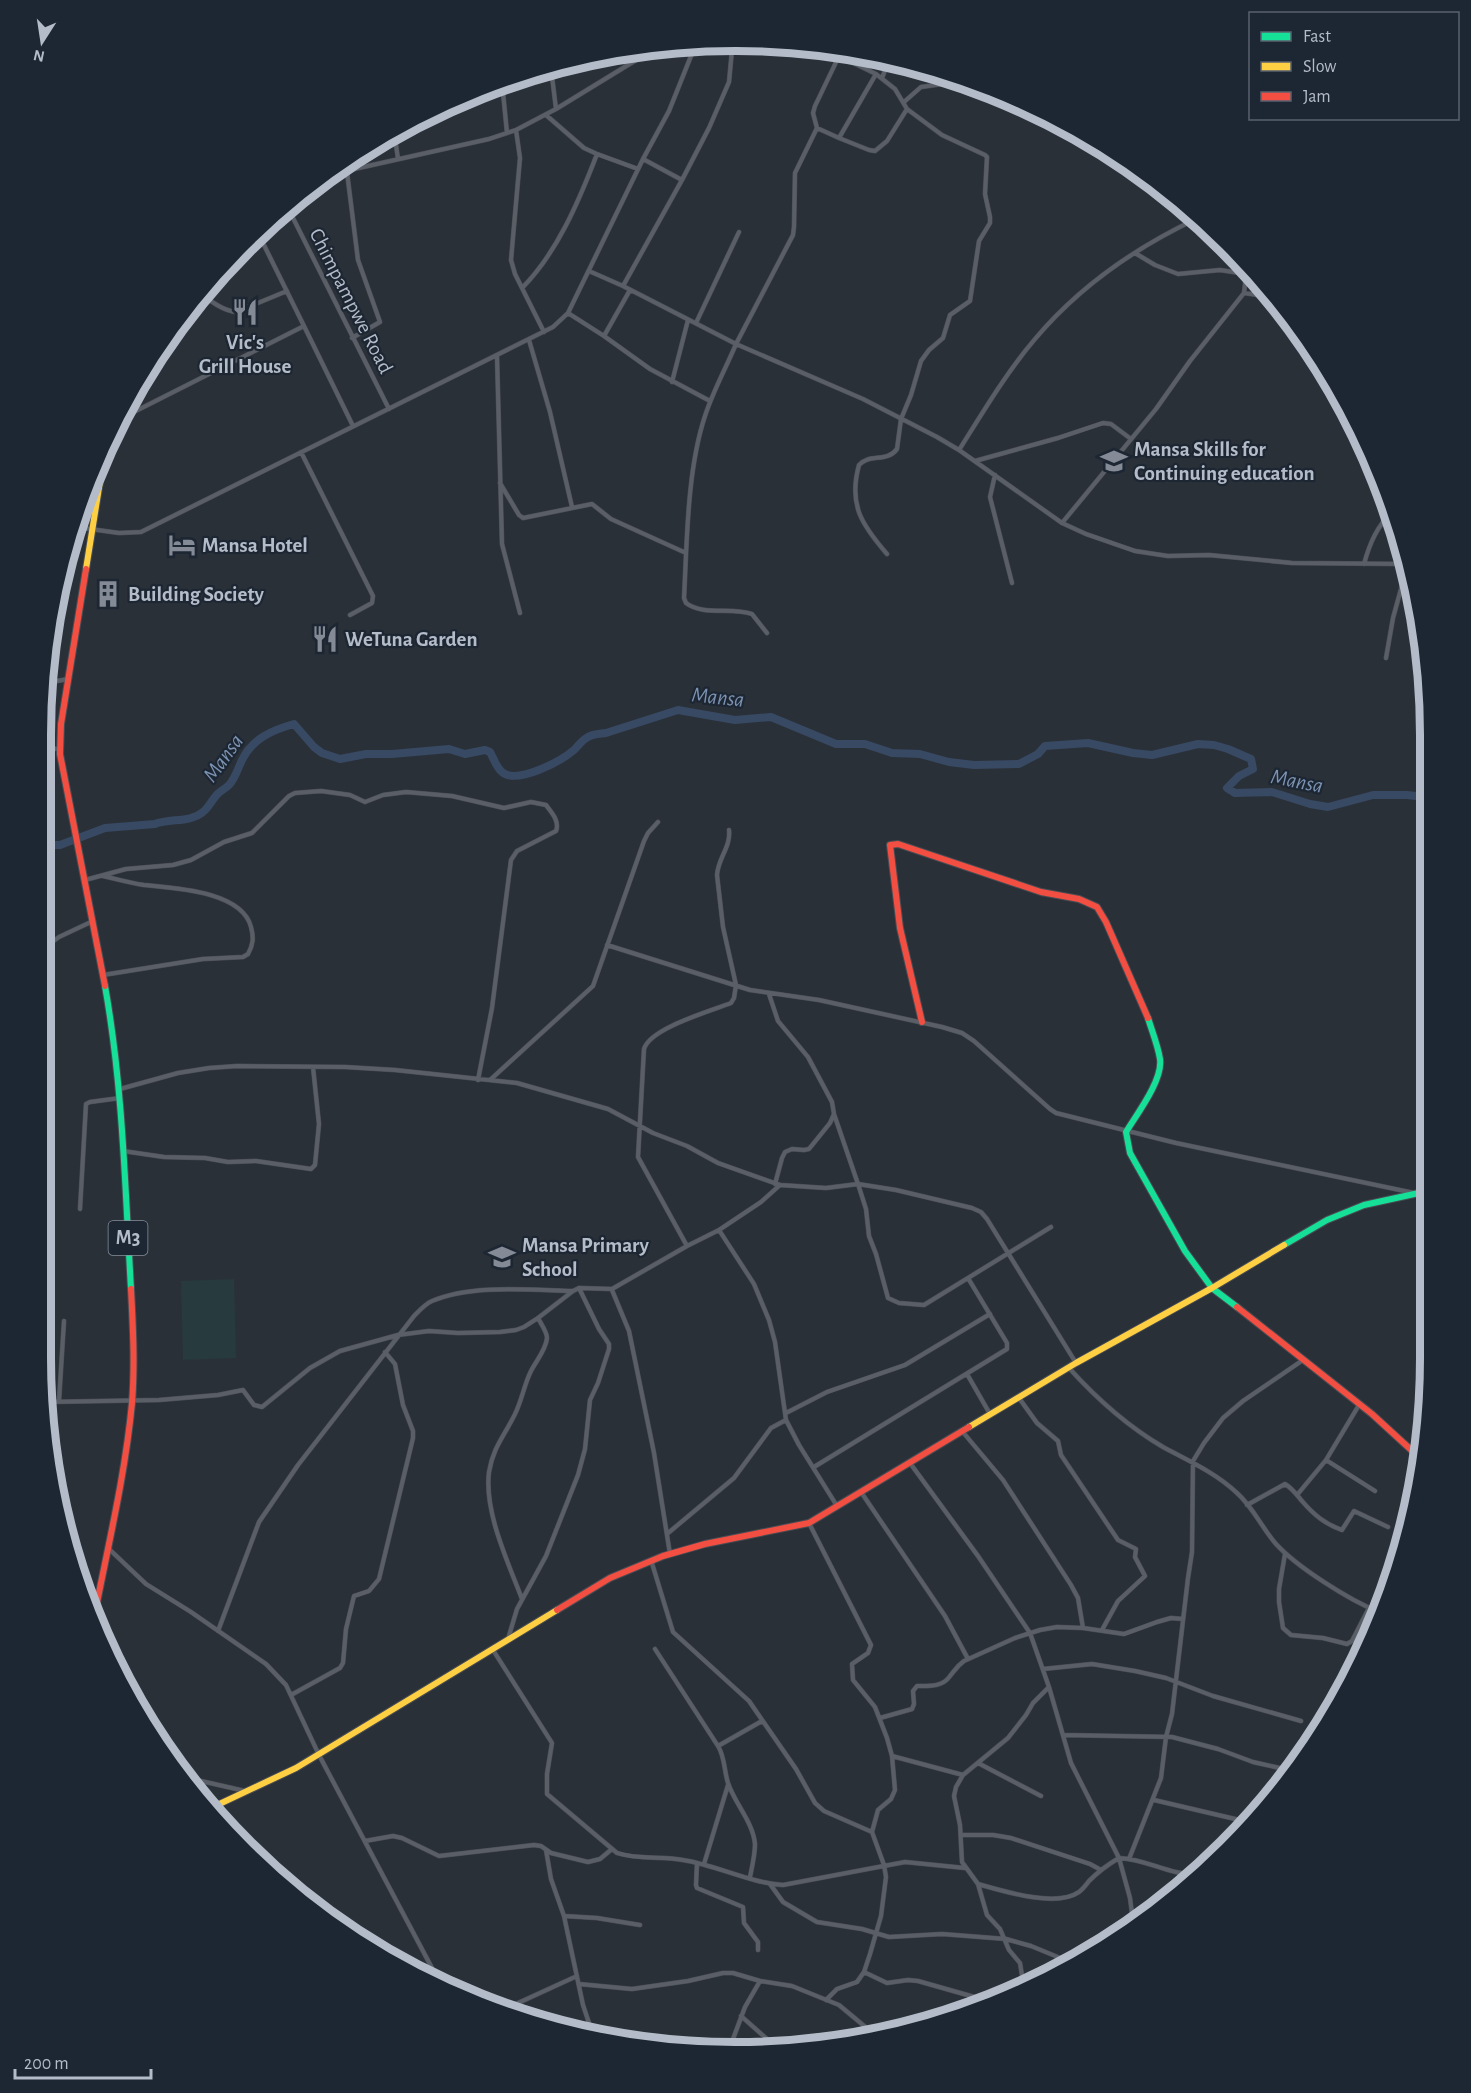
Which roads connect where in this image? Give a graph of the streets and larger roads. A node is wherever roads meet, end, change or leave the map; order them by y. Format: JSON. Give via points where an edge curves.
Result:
{"nodes":[{"id":1,"x":732,"y":51,"type":"edge"},
{"id":2,"x":693,"y":52,"type":"edge"},
{"id":3,"x":639,"y":58,"type":"edge"},
{"id":4,"x":838,"y":59,"type":"edge"},
{"id":5,"x":850,"y":61,"type":"edge"},
{"id":6,"x":886,"y":68,"type":"edge"},
{"id":7,"x":876,"y":74,"type":"junction"},
{"id":8,"x":552,"y":76,"type":"edge"},
{"id":9,"x":882,"y":78,"type":"junction"},
{"id":10,"x":945,"y":84,"type":"edge"},
{"id":11,"x":503,"y":92,"type":"edge"},
{"id":12,"x":904,"y":102,"type":"junction"},
{"id":13,"x":556,"y":109,"type":"junction"},
{"id":14,"x":907,"y":109,"type":"junction"},
{"id":15,"x":546,"y":115,"type":"junction"},
{"id":16,"x":817,"y":128,"type":"junction"},
{"id":17,"x":516,"y":130,"type":"junction"},
{"id":18,"x":507,"y":133,"type":"junction"},
{"id":19,"x":839,"y":138,"type":"junction"},
{"id":20,"x":396,"y":142,"type":"edge"},
{"id":21,"x":597,"y":154,"type":"junction"},
{"id":22,"x":398,"y":159,"type":"junction"},
{"id":23,"x":643,"y":159,"type":"junction"},
{"id":24,"x":351,"y":169,"type":"edge"},
{"id":25,"x":638,"y":170,"type":"junction"},
{"id":26,"x":347,"y":172,"type":"edge"},
{"id":27,"x":682,"y":180,"type":"junction"},
{"id":28,"x":291,"y":215,"type":"edge"},
{"id":29,"x":1189,"y":223,"type":"edge"},
{"id":30,"x":739,"y":232,"type":"dead end"},
{"id":31,"x":262,"y":241,"type":"edge"},
{"id":32,"x":1134,"y":253,"type":"junction"},
{"id":33,"x":589,"y":271,"type":"junction"},
{"id":34,"x":1240,"y":273,"type":"edge"},
{"id":35,"x":1245,"y":279,"type":"edge"},
{"id":36,"x":623,"y":286,"type":"junction"},
{"id":37,"x":522,"y":288,"type":"junction"},
{"id":38,"x":630,"y":290,"type":"junction"},
{"id":39,"x":287,"y":291,"type":"junction"},
{"id":40,"x":1244,"y":294,"type":"junction"},
{"id":41,"x":1260,"y":296,"type":"edge"},
{"id":42,"x":209,"y":299,"type":"edge"},
{"id":43,"x":568,"y":313,"type":"junction"},
{"id":44,"x":688,"y":320,"type":"junction"},
{"id":45,"x":696,"y":323,"type":"junction"},
{"id":46,"x":304,"y":326,"type":"junction"},
{"id":47,"x":544,"y":332,"type":"junction"},
{"id":48,"x":604,"y":336,"type":"junction"},
{"id":49,"x":352,"y":338,"type":"junction"},
{"id":50,"x":529,"y":340,"type":"junction"},
{"id":51,"x":736,"y":344,"type":"junction"},
{"id":52,"x":496,"y":356,"type":"junction"},
{"id":53,"x":672,"y":382,"type":"junction"},
{"id":54,"x":710,"y":401,"type":"junction"},
{"id":55,"x":389,"y":409,"type":"junction"},
{"id":56,"x":133,"y":413,"type":"edge"},
{"id":57,"x":901,"y":419,"type":"junction"},
{"id":58,"x":353,"y":426,"type":"junction"},
{"id":59,"x":1131,"y":439,"type":"junction"},
{"id":60,"x":959,"y":450,"type":"junction"},
{"id":61,"x":301,"y":452,"type":"junction"},
{"id":62,"x":975,"y":461,"type":"junction"},
{"id":63,"x":995,"y":475,"type":"junction"},
{"id":64,"x":100,"y":480,"type":"edge"},
{"id":65,"x":499,"y":482,"type":"junction"},
{"id":66,"x":572,"y":507,"type":"junction"},
{"id":67,"x":1385,"y":519,"type":"edge"},
{"id":68,"x":1062,"y":523,"type":"junction"},
{"id":69,"x":83,"y":528,"type":"edge"},
{"id":70,"x":93,"y":530,"type":"junction"},
{"id":71,"x":686,"y":553,"type":"junction"},
{"id":72,"x":887,"y":554,"type":"dead end"},
{"id":73,"x":1364,"y":564,"type":"junction"},
{"id":74,"x":1398,"y":564,"type":"edge"},
{"id":75,"x":1012,"y":583,"type":"dead end"},
{"id":76,"x":1403,"y":583,"type":"edge"},
{"id":77,"x":520,"y":613,"type":"dead end"},
{"id":78,"x":350,"y":615,"type":"dead end"},
{"id":79,"x":767,"y":633,"type":"dead end"},
{"id":80,"x":1386,"y":658,"type":"dead end"},
{"id":81,"x":69,"y":679,"type":"junction"},
{"id":82,"x":53,"y":682,"type":"edge"},
{"id":83,"x":51,"y":749,"type":"edge"},
{"id":84,"x":60,"y":749,"type":"junction"},
{"id":85,"x":658,"y":822,"type":"dead end"},
{"id":86,"x":729,"y":830,"type":"dead end"},
{"id":87,"x":102,"y":876,"type":"junction"},
{"id":88,"x":84,"y":880,"type":"junction"},
{"id":89,"x":93,"y":921,"type":"junction"},
{"id":90,"x":51,"y":942,"type":"edge"},
{"id":91,"x":607,"y":945,"type":"junction"},
{"id":92,"x":104,"y":975,"type":"junction"},
{"id":93,"x":736,"y":985,"type":"junction"},
{"id":94,"x":769,"y":994,"type":"junction"},
{"id":95,"x":922,"y":1022,"type":"junction"},
{"id":96,"x":313,"y":1067,"type":"junction"},
{"id":97,"x":478,"y":1080,"type":"junction"},
{"id":98,"x":490,"y":1080,"type":"junction"},
{"id":99,"x":120,"y":1089,"type":"junction"},
{"id":100,"x":120,"y":1098,"type":"junction"},
{"id":101,"x":834,"y":1114,"type":"junction"},
{"id":102,"x":640,"y":1127,"type":"junction"},
{"id":103,"x":1126,"y":1131,"type":"junction"},
{"id":104,"x":123,"y":1151,"type":"junction"},
{"id":105,"x":858,"y":1184,"type":"junction"},
{"id":106,"x":777,"y":1185,"type":"junction"},
{"id":107,"x":1420,"y":1193,"type":"edge"},
{"id":108,"x":1417,"y":1194,"type":"junction"},
{"id":109,"x":80,"y":1209,"type":"dead end"},
{"id":110,"x":1051,"y":1227,"type":"dead end"},
{"id":111,"x":719,"y":1230,"type":"junction"},
{"id":112,"x":687,"y":1246,"type":"junction"},
{"id":113,"x":1008,"y":1254,"type":"junction"},
{"id":114,"x":968,"y":1278,"type":"junction"},
{"id":115,"x":579,"y":1288,"type":"junction"},
{"id":116,"x":1212,"y":1288,"type":"junction"},
{"id":117,"x":612,"y":1290,"type":"junction"},
{"id":118,"x":573,"y":1291,"type":"junction"},
{"id":119,"x":990,"y":1314,"type":"junction"},
{"id":120,"x":538,"y":1318,"type":"junction"},
{"id":121,"x":64,"y":1321,"type":"dead end"},
{"id":122,"x":398,"y":1335,"type":"junction"},
{"id":123,"x":386,"y":1352,"type":"junction"},
{"id":124,"x":1303,"y":1360,"type":"junction"},
{"id":125,"x":1076,"y":1363,"type":"junction"},
{"id":126,"x":1069,"y":1368,"type":"junction"},
{"id":127,"x":967,"y":1374,"type":"junction"},
{"id":128,"x":1019,"y":1398,"type":"junction"},
{"id":129,"x":59,"y":1401,"type":"junction"},
{"id":130,"x":132,"y":1401,"type":"junction"},
{"id":131,"x":53,"y":1402,"type":"edge"},
{"id":132,"x":1359,"y":1404,"type":"junction"},
{"id":133,"x":786,"y":1413,"type":"junction"},
{"id":134,"x":991,"y":1414,"type":"junction"},
{"id":135,"x":786,"y":1419,"type":"junction"},
{"id":136,"x":962,"y":1431,"type":"junction"},
{"id":137,"x":1414,"y":1447,"type":"edge"},
{"id":138,"x":1410,"y":1449,"type":"junction"},
{"id":139,"x":1413,"y":1452,"type":"edge"},
{"id":140,"x":1326,"y":1460,"type":"junction"},
{"id":141,"x":1193,"y":1461,"type":"junction"},
{"id":142,"x":909,"y":1462,"type":"junction"},
{"id":143,"x":814,"y":1467,"type":"junction"},
{"id":144,"x":1375,"y":1491,"type":"dead end"},
{"id":145,"x":861,"y":1492,"type":"junction"},
{"id":146,"x":1297,"y":1495,"type":"junction"},
{"id":147,"x":1247,"y":1505,"type":"junction"},
{"id":148,"x":837,"y":1506,"type":"junction"},
{"id":149,"x":809,"y":1522,"type":"junction"},
{"id":150,"x":1388,"y":1527,"type":"dead end"},
{"id":151,"x":666,"y":1535,"type":"junction"},
{"id":152,"x":108,"y":1548,"type":"junction"},
{"id":153,"x":670,"y":1554,"type":"junction"},
{"id":154,"x":1285,"y":1554,"type":"junction"},
{"id":155,"x":651,"y":1560,"type":"junction"},
{"id":156,"x":95,"y":1600,"type":"edge"},
{"id":157,"x":522,"y":1600,"type":"junction"},
{"id":158,"x":1369,"y":1608,"type":"junction"},
{"id":159,"x":1372,"y":1609,"type":"edge"},
{"id":160,"x":1183,"y":1619,"type":"junction"},
{"id":161,"x":1083,"y":1628,"type":"junction"},
{"id":162,"x":1102,"y":1630,"type":"junction"},
{"id":163,"x":218,"y":1631,"type":"junction"},
{"id":164,"x":1030,"y":1633,"type":"junction"},
{"id":165,"x":508,"y":1640,"type":"junction"},
{"id":166,"x":655,"y":1649,"type":"dead end"},
{"id":167,"x":493,"y":1650,"type":"junction"},
{"id":168,"x":968,"y":1659,"type":"junction"},
{"id":169,"x":1043,"y":1669,"type":"junction"},
{"id":170,"x":1176,"y":1682,"type":"junction"},
{"id":171,"x":1049,"y":1687,"type":"junction"},
{"id":172,"x":291,"y":1695,"type":"junction"},
{"id":173,"x":880,"y":1718,"type":"junction"},
{"id":174,"x":762,"y":1721,"type":"junction"},
{"id":175,"x":1300,"y":1721,"type":"dead end"},
{"id":176,"x":1063,"y":1735,"type":"junction"},
{"id":177,"x":1166,"y":1737,"type":"junction"},
{"id":178,"x":718,"y":1746,"type":"junction"},
{"id":179,"x":319,"y":1755,"type":"junction"},
{"id":180,"x":892,"y":1756,"type":"junction"},
{"id":181,"x":978,"y":1763,"type":"junction"},
{"id":182,"x":1283,"y":1769,"type":"edge"},
{"id":183,"x":963,"y":1775,"type":"junction"},
{"id":184,"x":197,"y":1780,"type":"edge"},
{"id":185,"x":728,"y":1784,"type":"junction"},
{"id":186,"x":249,"y":1791,"type":"junction"},
{"id":187,"x":1041,"y":1796,"type":"dead end"},
{"id":188,"x":1154,"y":1800,"type":"junction"},
{"id":189,"x":218,"y":1805,"type":"edge"},
{"id":190,"x":1240,"y":1820,"type":"edge"},
{"id":191,"x":872,"y":1832,"type":"junction"},
{"id":192,"x":961,"y":1835,"type":"junction"},
{"id":193,"x":365,"y":1841,"type":"junction"},
{"id":194,"x":546,"y":1849,"type":"junction"},
{"id":195,"x":612,"y":1849,"type":"junction"},
{"id":196,"x":1119,"y":1858,"type":"junction"},
{"id":197,"x":1129,"y":1859,"type":"junction"},
{"id":198,"x":697,"y":1863,"type":"junction"},
{"id":199,"x":704,"y":1864,"type":"junction"},
{"id":200,"x":884,"y":1865,"type":"junction"},
{"id":201,"x":965,"y":1868,"type":"junction"},
{"id":202,"x":1101,"y":1870,"type":"junction"},
{"id":203,"x":1185,"y":1873,"type":"edge"},
{"id":204,"x":750,"y":1877,"type":"junction"},
{"id":205,"x":770,"y":1884,"type":"junction"},
{"id":206,"x":978,"y":1884,"type":"junction"},
{"id":207,"x":1132,"y":1915,"type":"edge"},
{"id":208,"x":564,"y":1916,"type":"junction"},
{"id":209,"x":640,"y":1925,"type":"dead end"},
{"id":210,"x":876,"y":1934,"type":"junction"},
{"id":211,"x":1006,"y":1940,"type":"junction"},
{"id":212,"x":758,"y":1950,"type":"dead end"},
{"id":213,"x":1062,"y":1959,"type":"edge"},
{"id":214,"x":434,"y":1971,"type":"edge"},
{"id":215,"x":864,"y":1972,"type":"junction"},
{"id":216,"x":577,"y":1976,"type":"junction"},
{"id":217,"x":1022,"y":1978,"type":"edge"},
{"id":218,"x":760,"y":1981,"type":"junction"},
{"id":219,"x":579,"y":1984,"type":"junction"},
{"id":220,"x":977,"y":1998,"type":"edge"},
{"id":221,"x":826,"y":2000,"type":"junction"},
{"id":222,"x":513,"y":2005,"type":"edge"},
{"id":223,"x":741,"y":2016,"type":"junction"},
{"id":224,"x":590,"y":2026,"type":"edge"},
{"id":225,"x":868,"y":2029,"type":"edge"},
{"id":226,"x":769,"y":2041,"type":"edge"},
{"id":227,"x":732,"y":2042,"type":"edge"}],
"edges":[{"from":1,"to":27,"type":"street","via":[[725,92]]},
{"from":2,"to":23,"type":"street","via":[[669,111]]},
{"from":3,"to":13,"type":"street"},
{"from":4,"to":16,"type":"street","via":[[815,106]]},
{"from":5,"to":7,"type":"street"},
{"from":6,"to":9,"type":"street"},
{"from":7,"to":9,"type":"street"},
{"from":7,"to":19,"type":"street"},
{"from":8,"to":13,"type":"street"},
{"from":9,"to":12,"type":"street"},
{"from":10,"to":12,"type":"street","via":[[921,87]]},
{"from":11,"to":18,"type":"street"},
{"from":12,"to":14,"type":"street"},
{"from":13,"to":15,"type":"street"},
{"from":14,"to":19,"type":"street","via":[[887,141],[875,151]]},
{"from":14,"to":57,"type":"street","via":[[942,135],[985,155],[990,223],[978,247],[970,301],[950,315],[943,338],[921,361]]},
{"from":15,"to":17,"type":"street"},
{"from":15,"to":21,"type":"street"},
{"from":16,"to":19,"type":"street"},
{"from":16,"to":51,"type":"street","via":[[795,172],[793,235]]},
{"from":17,"to":18,"type":"street"},
{"from":17,"to":37,"type":"street","via":[[520,158],[511,260]]},
{"from":18,"to":22,"type":"street"},
{"from":20,"to":22,"type":"street"},
{"from":21,"to":25,"type":"street"},
{"from":21,"to":37,"type":"street","via":[[554,248]]},
{"from":22,"to":24,"type":"street"},
{"from":23,"to":25,"type":"street"},
{"from":23,"to":27,"type":"street"},
{"from":25,"to":33,"type":"street"},
{"from":26,"to":49,"type":"street","via":[[358,260],[380,322]]},
{"from":27,"to":36,"type":"street"},
{"from":28,"to":49,"type":"street","name":"Chimpampwe Road"},
{"from":29,"to":32,"type":"street"},
{"from":30,"to":45,"type":"street"},
{"from":31,"to":39,"type":"street"},
{"from":32,"to":34,"type":"street","via":[[1178,274],[1220,270]]},
{"from":32,"to":60,"type":"street","via":[[1058,313],[1034,340]]},
{"from":33,"to":36,"type":"street"},
{"from":33,"to":43,"type":"street"},
{"from":35,"to":40,"type":"street"},
{"from":36,"to":38,"type":"street"},
{"from":37,"to":47,"type":"street"},
{"from":38,"to":44,"type":"street"},
{"from":38,"to":48,"type":"street"},
{"from":39,"to":42,"type":"street","via":[[237,312]]},
{"from":39,"to":46,"type":"street"},
{"from":40,"to":41,"type":"street"},
{"from":40,"to":59,"type":"street"},
{"from":43,"to":47,"type":"street"},
{"from":43,"to":48,"type":"street"},
{"from":44,"to":45,"type":"street"},
{"from":44,"to":53,"type":"street"},
{"from":45,"to":51,"type":"street"},
{"from":46,"to":56,"type":"street"},
{"from":46,"to":58,"type":"street"},
{"from":47,"to":50,"type":"street"},
{"from":48,"to":53,"type":"street"},
{"from":49,"to":55,"type":"street","name":"Chimpampwe Road"},
{"from":50,"to":52,"type":"street"},
{"from":50,"to":66,"type":"street"},
{"from":51,"to":54,"type":"street"},
{"from":51,"to":57,"type":"street"},
{"from":52,"to":55,"type":"street"},
{"from":52,"to":65,"type":"street"},
{"from":53,"to":54,"type":"street"},
{"from":54,"to":71,"type":"street","via":[[694,456]]},
{"from":55,"to":58,"type":"street"},
{"from":57,"to":60,"type":"street"},
{"from":57,"to":72,"type":"street","via":[[894,453],[866,459],[857,472],[856,502],[861,522]]},
{"from":58,"to":61,"type":"street"},
{"from":59,"to":62,"type":"street","via":[[1111,424],[1103,423]]},
{"from":59,"to":68,"type":"street"},
{"from":60,"to":62,"type":"street"},
{"from":61,"to":70,"type":"street","via":[[141,532]]},
{"from":61,"to":78,"type":"street","via":[[372,596],[369,606]]},
{"from":62,"to":63,"type":"street"},
{"from":63,"to":68,"type":"street"},
{"from":63,"to":75,"type":"street","via":[[990,497]]},
{"from":64,"to":70,"type":"street","number":"M3"},
{"from":65,"to":66,"type":"street","via":[[523,518]]},
{"from":65,"to":77,"type":"street","via":[[502,544]]},
{"from":66,"to":71,"type":"street","via":[[592,504],[611,519]]},
{"from":67,"to":73,"type":"street","via":[[1373,536]]},
{"from":68,"to":73,"type":"street","via":[[1153,555]]},
{"from":69,"to":70,"type":"street"},
{"from":70,"to":81,"type":"street","number":"M3"},
{"from":71,"to":79,"type":"street","via":[[686,603],[711,611],[730,609],[752,614]]},
{"from":73,"to":74,"type":"street"},
{"from":76,"to":80,"type":"street"},
{"from":81,"to":82,"type":"street"},
{"from":81,"to":84,"type":"street","number":"M3"},
{"from":83,"to":84,"type":"street"},
{"from":84,"to":88,"type":"street","number":"M3"},
{"from":85,"to":91,"type":"street","via":[[644,841]]},
{"from":86,"to":93,"type":"street","via":[[729,844],[717,875]]},
{"from":87,"to":88,"type":"street"},
{"from":87,"to":92,"type":"street","via":[[221,899],[245,915],[253,938],[248,954],[243,957],[203,959]]},
{"from":87,"to":97,"type":"street","via":[[191,860],[224,842],[248,836],[289,796],[304,791],[350,795],[365,802],[406,792],[452,796],[504,808],[531,802],[546,805],[557,821],[556,831],[517,851],[511,860],[492,1008]]},
{"from":88,"to":89,"type":"street","number":"M3"},
{"from":89,"to":90,"type":"street"},
{"from":89,"to":92,"type":"street","number":"M3"},
{"from":91,"to":93,"type":"street"},
{"from":91,"to":98,"type":"street","via":[[593,986]]},
{"from":92,"to":99,"type":"street","number":"M3"},
{"from":93,"to":94,"type":"street"},
{"from":93,"to":102,"type":"street","via":[[731,1003],[680,1022],[645,1043]]},
{"from":94,"to":95,"type":"street","via":[[819,1000]]},
{"from":94,"to":101,"type":"street","via":[[778,1022],[808,1057],[832,1102]]},
{"from":95,"to":103,"type":"street","via":[[968,1037],[1050,1110]]},
{"from":95,"to":103,"type":"street","via":[[900,928],[890,846],[898,844],[1041,892],[1090,903],[1106,922],[1147,1014],[1160,1059],[1157,1079]]},
{"from":96,"to":97,"type":"street","via":[[395,1070]]},
{"from":96,"to":99,"type":"street","via":[[209,1068]]},
{"from":96,"to":104,"type":"street","via":[[319,1124],[315,1165],[311,1168]]},
{"from":97,"to":98,"type":"street"},
{"from":98,"to":102,"type":"street","via":[[532,1086],[608,1109]]},
{"from":99,"to":100,"type":"street","number":"M3"},
{"from":100,"to":104,"type":"street","number":"M3"},
{"from":100,"to":109,"type":"street","via":[[86,1104]]},
{"from":101,"to":105,"type":"street"},
{"from":101,"to":106,"type":"street","via":[[809,1149],[785,1152]]},
{"from":102,"to":106,"type":"street"},
{"from":102,"to":112,"type":"street","via":[[638,1157]]},
{"from":103,"to":108,"type":"street"},
{"from":103,"to":116,"type":"street","via":[[1130,1153],[1141,1174],[1185,1251]]},
{"from":104,"to":130,"type":"street","number":"M3","via":[[133,1332]]},
{"from":105,"to":106,"type":"street","via":[[826,1188]]},
{"from":105,"to":113,"type":"street","via":[[981,1212]]},
{"from":105,"to":114,"type":"street","via":[[888,1298],[924,1305]]},
{"from":106,"to":111,"type":"street","via":[[761,1202]]},
{"from":107,"to":108,"type":"street"},
{"from":108,"to":116,"type":"street","via":[[1364,1205],[1327,1220]]},
{"from":110,"to":113,"type":"street"},
{"from":111,"to":112,"type":"street"},
{"from":111,"to":133,"type":"street","via":[[754,1284],[769,1320]]},
{"from":112,"to":117,"type":"street"},
{"from":113,"to":114,"type":"street"},
{"from":113,"to":125,"type":"street"},
{"from":114,"to":119,"type":"street"},
{"from":115,"to":117,"type":"street"},
{"from":115,"to":118,"type":"street"},
{"from":115,"to":157,"type":"street","via":[[609,1349],[591,1400],[578,1474],[546,1556]]},
{"from":116,"to":124,"type":"street"},
{"from":116,"to":125,"type":"street"},
{"from":117,"to":151,"type":"street","via":[[629,1331]]},
{"from":118,"to":120,"type":"street"},
{"from":118,"to":122,"type":"street","via":[[479,1291],[448,1296],[430,1302]]},
{"from":119,"to":127,"type":"street","via":[[1007,1349]]},
{"from":119,"to":133,"type":"street","via":[[905,1365],[827,1392]]},
{"from":120,"to":122,"type":"street","via":[[524,1327],[500,1332],[429,1330]]},
{"from":120,"to":157,"type":"street","via":[[547,1340],[515,1416],[493,1454],[489,1474],[495,1521]]},
{"from":121,"to":129,"type":"street"},
{"from":122,"to":123,"type":"street"},
{"from":122,"to":130,"type":"street","via":[[326,1358],[262,1407],[254,1404],[243,1390]]},
{"from":123,"to":163,"type":"street","via":[[259,1522]]},
{"from":123,"to":172,"type":"street","via":[[395,1364],[413,1438],[379,1579],[369,1591],[354,1596],[340,1668]]},
{"from":124,"to":132,"type":"street"},
{"from":124,"to":141,"type":"street","via":[[1223,1418]]},
{"from":125,"to":126,"type":"street"},
{"from":126,"to":128,"type":"street"},
{"from":126,"to":141,"type":"street","via":[[1094,1396],[1130,1426]]},
{"from":127,"to":134,"type":"street"},
{"from":127,"to":143,"type":"street"},
{"from":128,"to":134,"type":"street"},
{"from":128,"to":162,"type":"street","via":[[1037,1423],[1058,1441],[1061,1455],[1118,1540],[1136,1549],[1135,1557],[1144,1576],[1118,1601]]},
{"from":129,"to":130,"type":"street"},
{"from":129,"to":131,"type":"street"},
{"from":130,"to":152,"type":"street","number":"M3"},
{"from":132,"to":138,"type":"street"},
{"from":132,"to":140,"type":"street"},
{"from":133,"to":135,"type":"street"},
{"from":134,"to":136,"type":"street"},
{"from":135,"to":143,"type":"street"},
{"from":135,"to":151,"type":"street","via":[[771,1428],[734,1478]]},
{"from":136,"to":142,"type":"street"},
{"from":136,"to":161,"type":"street","via":[[1003,1480],[1067,1578],[1078,1598]]},
{"from":137,"to":138,"type":"street"},
{"from":138,"to":139,"type":"street"},
{"from":140,"to":144,"type":"street"},
{"from":140,"to":146,"type":"street"},
{"from":141,"to":147,"type":"street"},
{"from":141,"to":160,"type":"street","via":[[1192,1552]]},
{"from":142,"to":145,"type":"street"},
{"from":142,"to":164,"type":"street"},
{"from":143,"to":148,"type":"street"},
{"from":145,"to":148,"type":"street"},
{"from":145,"to":168,"type":"street","via":[[945,1616]]},
{"from":146,"to":147,"type":"street","via":[[1285,1484]]},
{"from":146,"to":150,"type":"street","via":[[1329,1526],[1342,1530],[1354,1511]]},
{"from":147,"to":154,"type":"street"},
{"from":148,"to":149,"type":"street"},
{"from":149,"to":153,"type":"street"},
{"from":149,"to":173,"type":"street","via":[[871,1645],[851,1670],[856,1685]]},
{"from":151,"to":153,"type":"street"},
{"from":152,"to":156,"type":"street","number":"M3"},
{"from":152,"to":163,"type":"street","via":[[146,1584]]},
{"from":153,"to":155,"type":"street"},
{"from":154,"to":158,"type":"street"},
{"from":154,"to":158,"type":"street","via":[[1279,1602],[1286,1632],[1347,1644]]},
{"from":155,"to":165,"type":"street","via":[[610,1578]]},
{"from":155,"to":174,"type":"street","via":[[673,1632],[738,1689]]},
{"from":157,"to":165,"type":"street"},
{"from":158,"to":159,"type":"street"},
{"from":160,"to":162,"type":"street","via":[[1171,1618],[1124,1634]]},
{"from":160,"to":170,"type":"street"},
{"from":161,"to":162,"type":"street"},
{"from":161,"to":164,"type":"street"},
{"from":163,"to":172,"type":"street","via":[[267,1664]]},
{"from":164,"to":168,"type":"street"},
{"from":164,"to":169,"type":"street"},
{"from":165,"to":167,"type":"street"},
{"from":166,"to":178,"type":"street"},
{"from":167,"to":179,"type":"street"},
{"from":167,"to":195,"type":"street","via":[[552,1743],[547,1794]]},
{"from":168,"to":173,"type":"street","via":[[941,1684],[914,1688],[912,1709]]},
{"from":169,"to":170,"type":"street","via":[[1100,1664]]},
{"from":169,"to":171,"type":"street"},
{"from":170,"to":175,"type":"street"},
{"from":170,"to":177,"type":"street"},
{"from":171,"to":176,"type":"street"},
{"from":171,"to":181,"type":"street","via":[[1008,1738]]},
{"from":172,"to":179,"type":"street"},
{"from":173,"to":180,"type":"street"},
{"from":174,"to":178,"type":"street"},
{"from":174,"to":191,"type":"street","via":[[815,1803]]},
{"from":176,"to":177,"type":"street"},
{"from":176,"to":196,"type":"street","via":[[1071,1763]]},
{"from":177,"to":182,"type":"street"},
{"from":177,"to":188,"type":"street"},
{"from":178,"to":185,"type":"street"},
{"from":179,"to":186,"type":"street"},
{"from":179,"to":193,"type":"street"},
{"from":180,"to":183,"type":"street"},
{"from":180,"to":191,"type":"street","via":[[894,1794],[878,1810]]},
{"from":181,"to":183,"type":"street"},
{"from":181,"to":187,"type":"street"},
{"from":183,"to":192,"type":"street","via":[[954,1796]]},
{"from":184,"to":186,"type":"street"},
{"from":185,"to":199,"type":"street"},
{"from":185,"to":204,"type":"street","via":[[754,1838]]},
{"from":186,"to":189,"type":"street"},
{"from":188,"to":190,"type":"street"},
{"from":188,"to":197,"type":"street"},
{"from":191,"to":200,"type":"street"},
{"from":192,"to":201,"type":"street"},
{"from":192,"to":202,"type":"street","via":[[1011,1838]]},
{"from":193,"to":194,"type":"street","via":[[393,1836],[439,1856],[516,1845]]},
{"from":193,"to":214,"type":"street"},
{"from":194,"to":195,"type":"street","via":[[588,1862],[600,1859]]},
{"from":194,"to":208,"type":"street","via":[[551,1880]]},
{"from":195,"to":198,"type":"street","via":[[631,1857]]},
{"from":196,"to":197,"type":"street"},
{"from":196,"to":202,"type":"street"},
{"from":196,"to":207,"type":"street"},
{"from":197,"to":203,"type":"street"},
{"from":198,"to":199,"type":"street"},
{"from":198,"to":212,"type":"street","via":[[697,1888],[743,1907],[744,1923],[758,1942]]},
{"from":199,"to":204,"type":"street"},
{"from":200,"to":201,"type":"street","via":[[905,1862]]},
{"from":200,"to":205,"type":"street","via":[[794,1884]]},
{"from":200,"to":210,"type":"street","via":[[885,1888]]},
{"from":201,"to":206,"type":"street"},
{"from":202,"to":206,"type":"street","via":[[1080,1892],[1055,1898],[1032,1897]]},
{"from":204,"to":205,"type":"street"},
{"from":205,"to":210,"type":"street","via":[[783,1902],[817,1922]]},
{"from":206,"to":211,"type":"street","via":[[987,1915]]},
{"from":208,"to":209,"type":"street"},
{"from":208,"to":216,"type":"street"},
{"from":210,"to":211,"type":"street","via":[[942,1934]]},
{"from":210,"to":215,"type":"street"},
{"from":211,"to":213,"type":"street"},
{"from":211,"to":217,"type":"street","via":[[1020,1964]]},
{"from":215,"to":220,"type":"street","via":[[887,1983],[918,1981]]},
{"from":215,"to":221,"type":"street","via":[[857,1982],[837,1989]]},
{"from":216,"to":219,"type":"street"},
{"from":216,"to":222,"type":"street"},
{"from":218,"to":219,"type":"street","via":[[723,1973],[632,1989]]},
{"from":218,"to":221,"type":"street","via":[[792,1986]]},
{"from":218,"to":223,"type":"street"},
{"from":219,"to":224,"type":"street"},
{"from":221,"to":225,"type":"street"},
{"from":223,"to":226,"type":"street"},
{"from":223,"to":227,"type":"street"}]}
